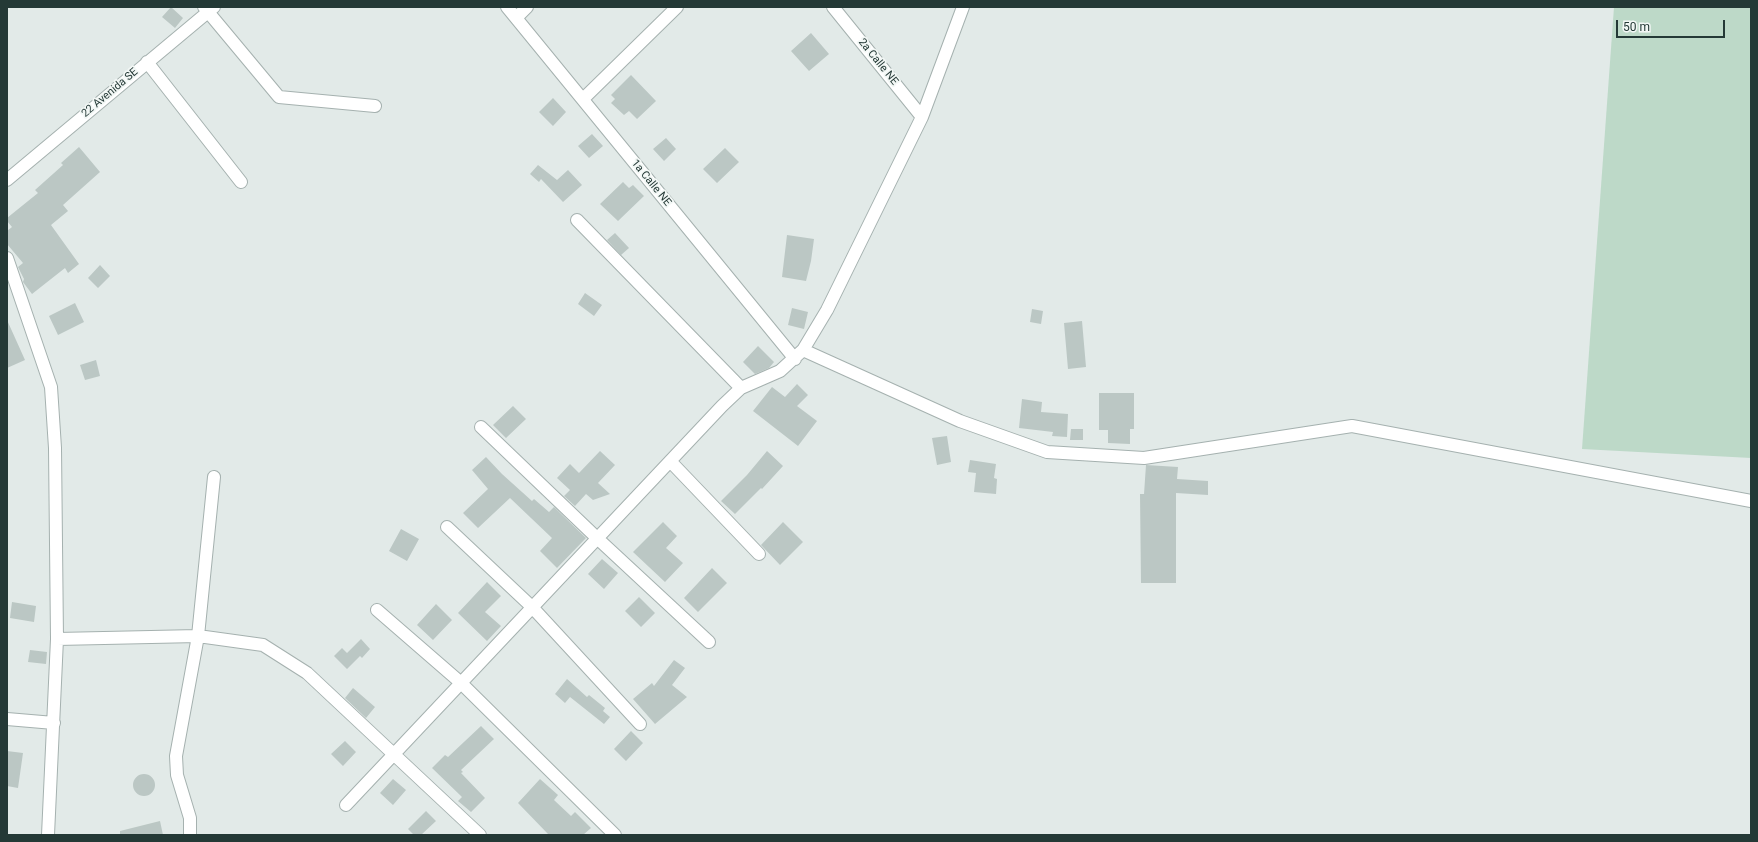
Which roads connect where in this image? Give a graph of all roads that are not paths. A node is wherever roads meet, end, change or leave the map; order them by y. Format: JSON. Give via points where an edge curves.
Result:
{"nodes":[{"id":1,"x":507,"y":7,"type":"edge"},
{"id":2,"x":527,"y":7,"type":"edge"},
{"id":3,"x":677,"y":7,"type":"edge"},
{"id":4,"x":833,"y":7,"type":"edge"},
{"id":5,"x":963,"y":7,"type":"edge"},
{"id":6,"x":208,"y":9,"type":"edge"},
{"id":7,"x":516,"y":18,"type":"junction"},
{"id":8,"x":147,"y":62,"type":"junction"},
{"id":9,"x":583,"y":99,"type":"junction"},
{"id":10,"x":375,"y":106,"type":"dead end"},
{"id":11,"x":922,"y":117,"type":"junction"},
{"id":12,"x":7,"y":180,"type":"edge"},
{"id":13,"x":241,"y":182,"type":"dead end"},
{"id":14,"x":577,"y":220,"type":"dead end"},
{"id":15,"x":7,"y":258,"type":"edge"},
{"id":16,"x":803,"y":350,"type":"junction"},
{"id":17,"x":795,"y":359,"type":"junction"},
{"id":18,"x":741,"y":388,"type":"junction"},
{"id":19,"x":481,"y":427,"type":"dead end"},
{"id":20,"x":670,"y":461,"type":"junction"},
{"id":21,"x":214,"y":477,"type":"dead end"},
{"id":22,"x":1751,"y":501,"type":"edge"},
{"id":23,"x":447,"y":527,"type":"dead end"},
{"id":24,"x":597,"y":538,"type":"junction"},
{"id":25,"x":759,"y":554,"type":"dead end"},
{"id":26,"x":532,"y":607,"type":"junction"},
{"id":27,"x":377,"y":610,"type":"dead end"},
{"id":28,"x":198,"y":636,"type":"junction"},
{"id":29,"x":57,"y":639,"type":"junction"},
{"id":30,"x":709,"y":642,"type":"dead end"},
{"id":31,"x":460,"y":682,"type":"junction"},
{"id":32,"x":7,"y":718,"type":"edge"},
{"id":33,"x":54,"y":723,"type":"junction"},
{"id":34,"x":640,"y":724,"type":"dead end"},
{"id":35,"x":393,"y":754,"type":"junction"},
{"id":36,"x":346,"y":805,"type":"dead end"},
{"id":37,"x":608,"y":833,"type":"edge"},
{"id":38,"x":48,"y":835,"type":"edge"},
{"id":39,"x":190,"y":835,"type":"edge"},
{"id":40,"x":480,"y":835,"type":"edge"}],
"edges":[{"from":1,"to":7,"type":"street","name":"1a Calle NE"},
{"from":2,"to":7,"type":"street"},
{"from":3,"to":9,"type":"street"},
{"from":4,"to":11,"type":"street","name":"2a Calle NE"},
{"from":5,"to":11,"type":"street"},
{"from":6,"to":8,"type":"street","name":"22 Avenida SE"},
{"from":6,"to":10,"type":"street","via":[[279,97]]},
{"from":7,"to":9,"type":"street","name":"1a Calle NE"},
{"from":8,"to":12,"type":"street","name":"22 Avenida SE"},
{"from":8,"to":13,"type":"street"},
{"from":9,"to":17,"type":"street","name":"1a Calle NE"},
{"from":11,"to":16,"type":"street","via":[[827,310]]},
{"from":14,"to":18,"type":"street"},
{"from":15,"to":29,"type":"street","via":[[51,387],[55,448]]},
{"from":16,"to":17,"type":"street"},
{"from":16,"to":22,"type":"street","via":[[960,421],[1047,452],[1144,458],[1352,426]]},
{"from":17,"to":18,"type":"street","via":[[780,371]]},
{"from":18,"to":20,"type":"street"},
{"from":19,"to":24,"type":"street"},
{"from":20,"to":24,"type":"street"},
{"from":20,"to":25,"type":"street"},
{"from":21,"to":28,"type":"street"},
{"from":23,"to":26,"type":"street"},
{"from":24,"to":26,"type":"street"},
{"from":24,"to":30,"type":"street"},
{"from":26,"to":31,"type":"street"},
{"from":26,"to":34,"type":"street"},
{"from":27,"to":31,"type":"street"},
{"from":28,"to":29,"type":"street"},
{"from":28,"to":35,"type":"street","via":[[263,645],[307,673]]},
{"from":28,"to":39,"type":"street","via":[[176,756],[177,775],[190,818]]},
{"from":29,"to":33,"type":"street"},
{"from":31,"to":35,"type":"street"},
{"from":31,"to":37,"type":"street"},
{"from":32,"to":33,"type":"street"},
{"from":33,"to":38,"type":"street"},
{"from":35,"to":36,"type":"street"},
{"from":35,"to":40,"type":"street"}]}
